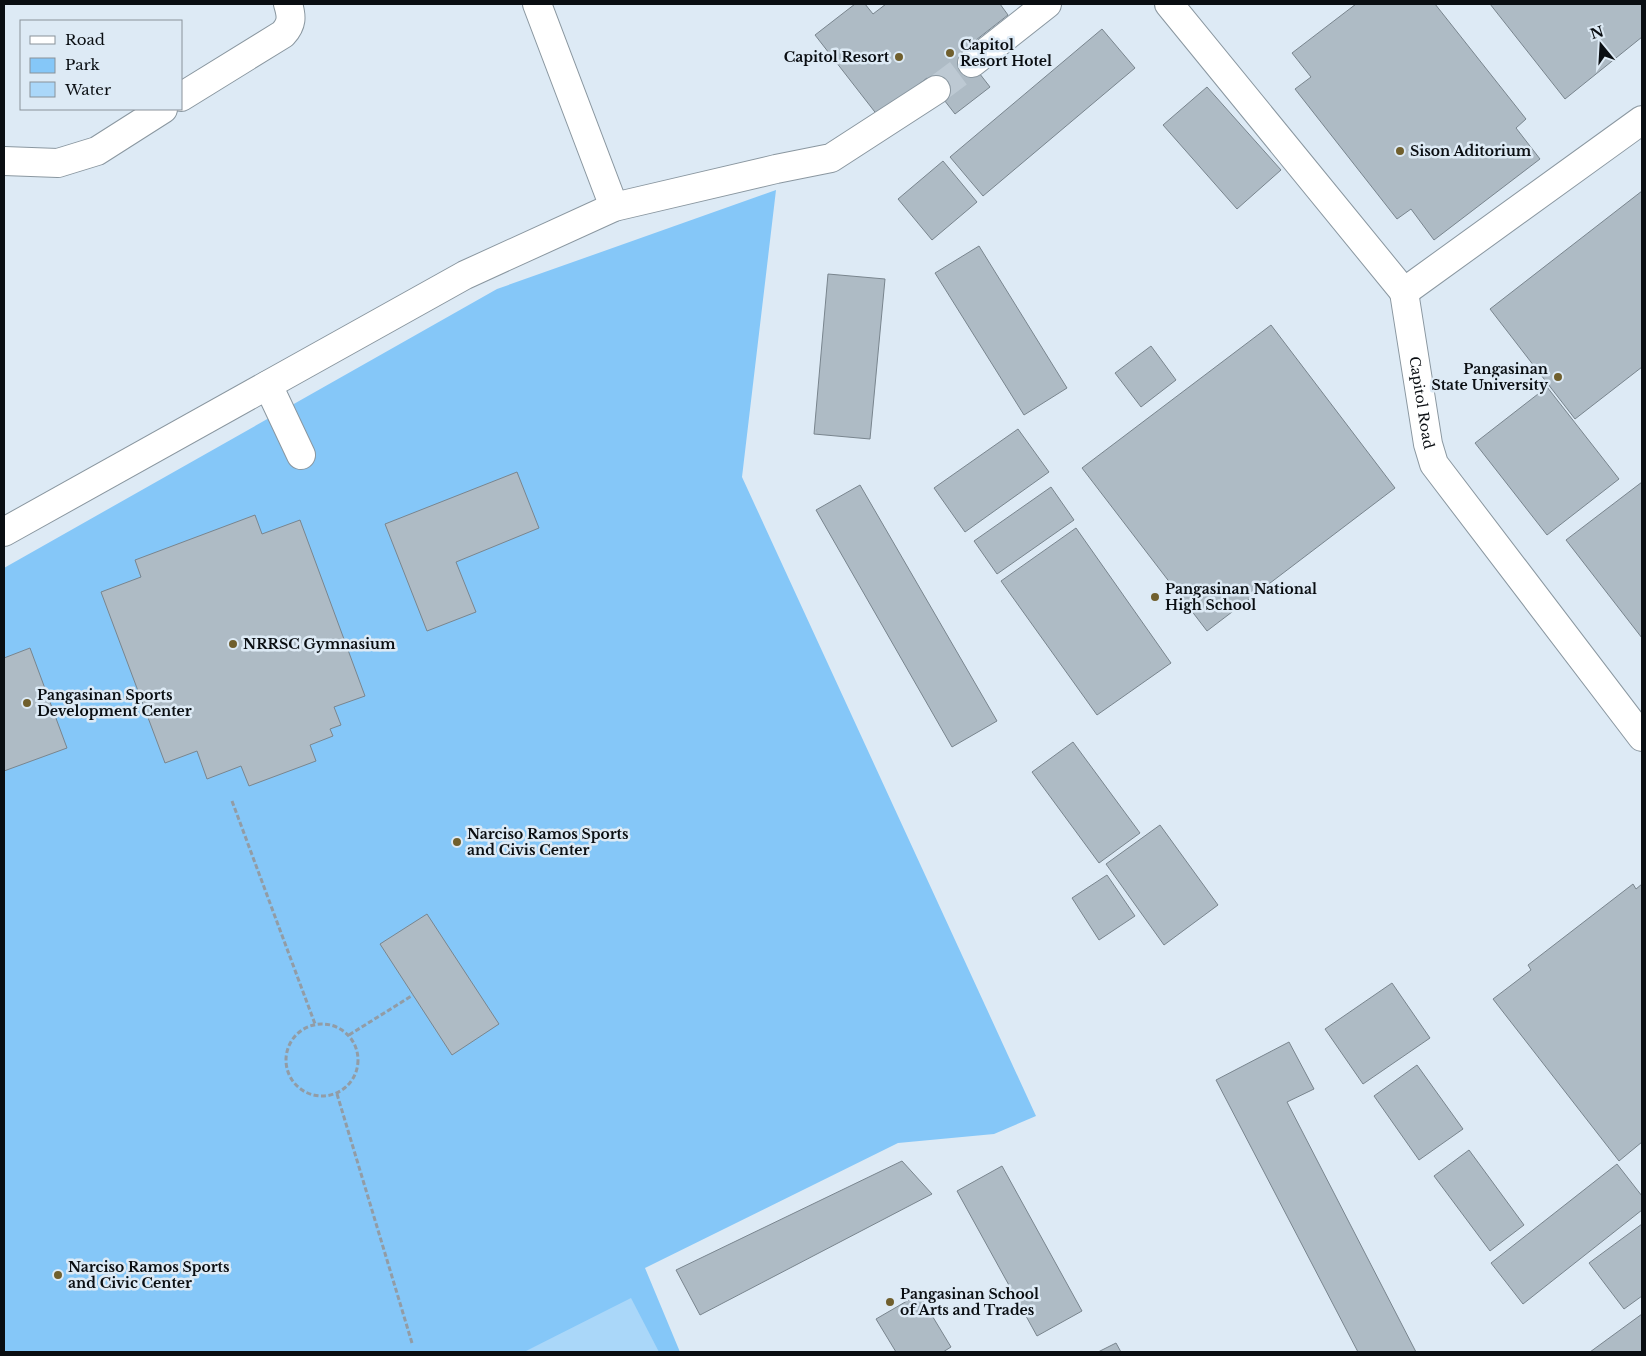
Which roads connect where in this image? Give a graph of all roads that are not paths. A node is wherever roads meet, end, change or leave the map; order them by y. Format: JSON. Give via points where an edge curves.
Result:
{"nodes":[{"id":1,"x":288,"y":4,"type":"edge"},
{"id":2,"x":537,"y":4,"type":"edge"},
{"id":3,"x":1047,"y":4,"type":"edge"},
{"id":4,"x":1169,"y":4,"type":"edge"},
{"id":5,"x":972,"y":63,"type":"tunnel mouth"},
{"id":6,"x":936,"y":90,"type":"tunnel mouth"},
{"id":7,"x":182,"y":96,"type":"edge"},
{"id":8,"x":161,"y":110,"type":"edge"},
{"id":9,"x":1642,"y":120,"type":"edge"},
{"id":10,"x":4,"y":161,"type":"edge"},
{"id":11,"x":614,"y":207,"type":"junction"},
{"id":12,"x":1404,"y":292,"type":"junction"},
{"id":13,"x":268,"y":385,"type":"junction"},
{"id":14,"x":301,"y":454,"type":"dead end"},
{"id":15,"x":4,"y":532,"type":"edge"},
{"id":16,"x":1642,"y":737,"type":"edge"}],
"edges":[{"from":1,"to":7,"type":"street","via":[[292,17],[290,27],[283,34]]},
{"from":2,"to":11,"type":"street"},
{"from":3,"to":5,"type":"street"},
{"from":4,"to":12,"type":"street"},
{"from":6,"to":11,"type":"street","via":[[830,158]]},
{"from":8,"to":10,"type":"street","via":[[96,151],[58,163]]},
{"from":9,"to":12,"type":"street"},
{"from":11,"to":13,"type":"street","via":[[465,275]]},
{"from":12,"to":16,"type":"street","name":"Capitol Road","via":[[1434,464]]},
{"from":13,"to":14,"type":"street"},
{"from":13,"to":15,"type":"street"}]}
